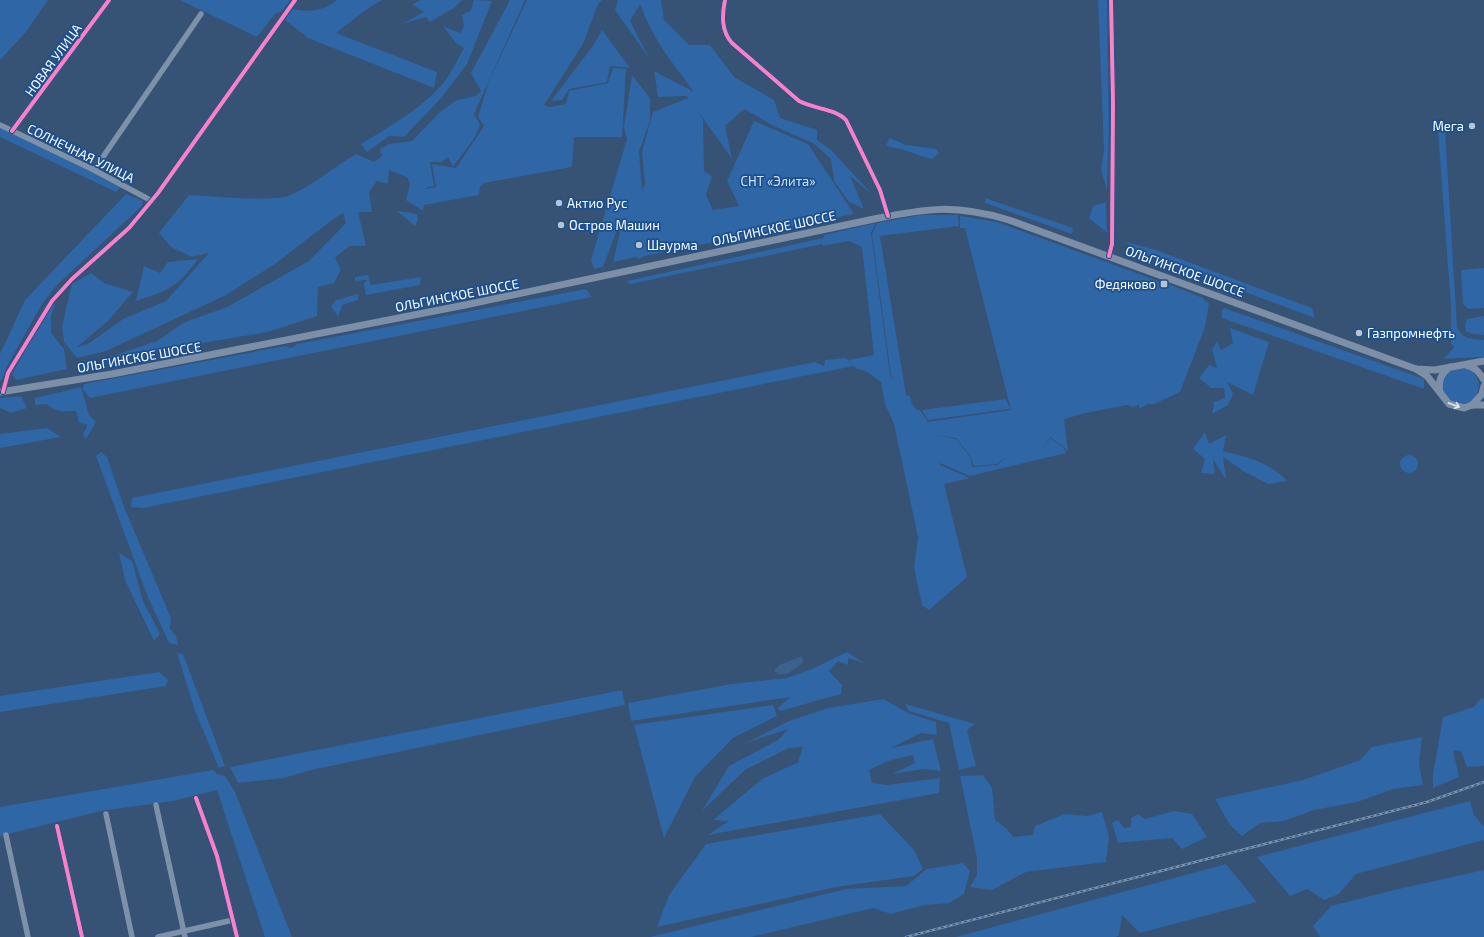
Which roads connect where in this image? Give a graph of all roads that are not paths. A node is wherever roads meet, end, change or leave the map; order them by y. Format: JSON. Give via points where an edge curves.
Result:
{"nodes":[{"id":1,"x":109,"y":0,"type":"edge"},
{"id":2,"x":295,"y":0,"type":"edge"},
{"id":3,"x":725,"y":0,"type":"edge"},
{"id":4,"x":1111,"y":0,"type":"edge"},
{"id":5,"x":201,"y":14,"type":"dead end"},
{"id":6,"x":0,"y":125,"type":"edge"},
{"id":7,"x":12,"y":131,"type":"junction"},
{"id":8,"x":94,"y":170,"type":"junction"},
{"id":9,"x":152,"y":201,"type":"junction"},
{"id":10,"x":888,"y":216,"type":"junction"},
{"id":11,"x":1109,"y":256,"type":"junction"},
{"id":12,"x":1484,"y":361,"type":"edge"},
{"id":13,"x":1462,"y":364,"type":"junction"},
{"id":14,"x":1454,"y":365,"type":"junction"},
{"id":15,"x":1416,"y":368,"type":"junction"},
{"id":16,"x":1484,"y":380,"type":"edge"},
{"id":17,"x":1484,"y":386,"type":"edge"},
{"id":18,"x":1,"y":392,"type":"edge"},
{"id":19,"x":1440,"y":393,"type":"junction"},
{"id":20,"x":1472,"y":405,"type":"junction"},
{"id":21,"x":1484,"y":405,"type":"edge"},
{"id":22,"x":196,"y":798,"type":"dead end"},
{"id":23,"x":156,"y":805,"type":"dead end"},
{"id":24,"x":106,"y":814,"type":"dead end"},
{"id":25,"x":57,"y":826,"type":"dead end"},
{"id":26,"x":6,"y":835,"type":"dead end"},
{"id":27,"x":233,"y":920,"type":"junction"},
{"id":28,"x":185,"y":934,"type":"edge"},
{"id":29,"x":28,"y":937,"type":"edge"},
{"id":30,"x":82,"y":937,"type":"edge"},
{"id":31,"x":132,"y":937,"type":"edge"},
{"id":32,"x":158,"y":937,"type":"edge"},
{"id":33,"x":237,"y":937,"type":"edge"}],
"edges":[{"from":1,"to":7,"type":"street","name":"НОВАЯ УЛИЦА"},
{"from":2,"to":9,"type":"street"},
{"from":3,"to":10,"type":"street","via":[[723,20],[727,36],[780,85],[806,104],[836,113],[846,120],[880,190]]},
{"from":4,"to":11,"type":"street","via":[[1114,102],[1112,244]]},
{"from":5,"to":8,"type":"street"},
{"from":6,"to":7,"type":"street","name":"СОЛНЕЧНАЯ УЛИЦА"},
{"from":7,"to":8,"type":"street","name":"СОЛНЕЧНАЯ УЛИЦА"},
{"from":8,"to":9,"type":"street","name":"СОЛНЕЧНАЯ УЛИЦА"},
{"from":9,"to":18,"type":"street","via":[[130,228],[72,279],[52,301],[8,373]]},
{"from":10,"to":11,"type":"main road","name":"ОЛЬГИНСКОЕ ШОССЕ","via":[[942,208],[974,211],[1009,220]]},
{"from":10,"to":18,"type":"main road","name":"ОЛЬГИНСКОЕ ШОССЕ","via":[[450,308],[127,372]]},
{"from":11,"to":15,"type":"main road","name":"ОЛЬГИНСКОЕ ШОССЕ"},
{"from":12,"to":13,"type":"main road"},
{"from":13,"to":14,"type":"main road"},
{"from":13,"to":16,"type":"main road","via":[[1480,372]]},
{"from":14,"to":15,"type":"main road","via":[[1435,370]]},
{"from":14,"to":19,"type":"main road","via":[[1443,373],[1439,385]]},
{"from":15,"to":19,"type":"main road","via":[[1427,376]]},
{"from":17,"to":20,"type":"main road","via":[[1482,394]]},
{"from":19,"to":20,"type":"main road","one_way":true,"via":[[1449,404],[1456,407]]},
{"from":20,"to":21,"type":"main road"},
{"from":22,"to":27,"type":"street","via":[[217,856]]},
{"from":23,"to":28,"type":"street"},
{"from":24,"to":31,"type":"street"},
{"from":25,"to":30,"type":"street"},
{"from":26,"to":29,"type":"street"},
{"from":27,"to":28,"type":"street"},
{"from":27,"to":33,"type":"street"},
{"from":28,"to":32,"type":"street"}]}
